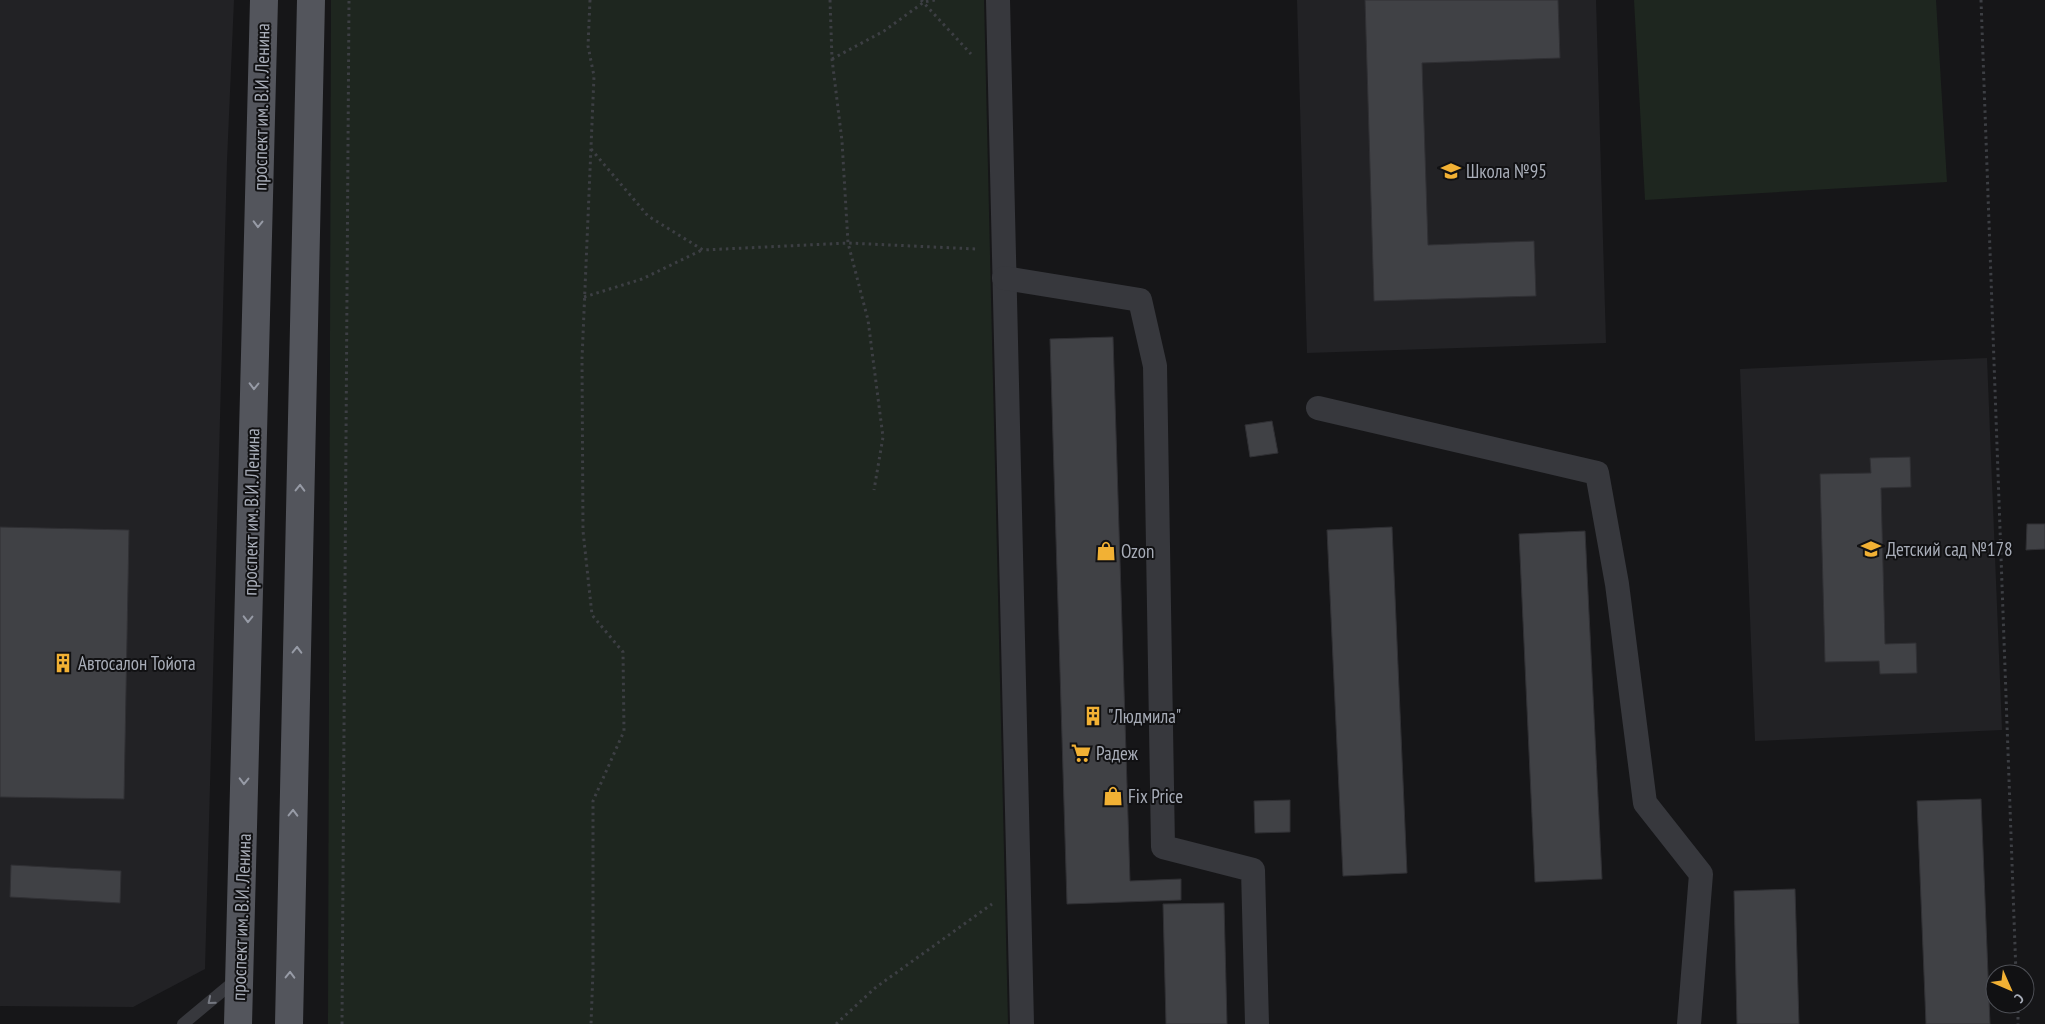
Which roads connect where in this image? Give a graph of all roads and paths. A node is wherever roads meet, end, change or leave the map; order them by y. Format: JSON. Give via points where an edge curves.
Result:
{"nodes":[{"id":1,"x":264,"y":0,"type":"edge"},
{"id":2,"x":311,"y":0,"type":"edge"},
{"id":3,"x":350,"y":0,"type":"edge"},
{"id":4,"x":590,"y":0,"type":"edge"},
{"id":5,"x":830,"y":0,"type":"edge"},
{"id":6,"x":935,"y":0,"type":"edge"},
{"id":7,"x":998,"y":0,"type":"edge"},
{"id":8,"x":1981,"y":0,"type":"edge"},
{"id":9,"x":923,"y":1,"type":"edge"},
{"id":10,"x":832,"y":59,"type":"junction"},
{"id":11,"x":1000,"y":69,"type":"junction"},
{"id":12,"x":591,"y":149,"type":"junction"},
{"id":13,"x":848,"y":243,"type":"junction"},
{"id":14,"x":703,"y":250,"type":"junction"},
{"id":15,"x":1004,"y":251,"type":"junction"},
{"id":16,"x":1004,"y":278,"type":"junction"},
{"id":17,"x":584,"y":297,"type":"junction"},
{"id":18,"x":1318,"y":408,"type":"dead end"},
{"id":19,"x":874,"y":490,"type":"dead end"},
{"id":20,"x":1018,"y":882,"type":"junction"},
{"id":21,"x":2016,"y":964,"type":"edge"},
{"id":22,"x":239,"y":977,"type":"junction"},
{"id":23,"x":183,"y":1024,"type":"edge"},
{"id":24,"x":238,"y":1024,"type":"edge"},
{"id":25,"x":289,"y":1024,"type":"edge"},
{"id":26,"x":342,"y":1024,"type":"edge"},
{"id":27,"x":591,"y":1024,"type":"edge"},
{"id":28,"x":836,"y":1024,"type":"edge"},
{"id":29,"x":1022,"y":1024,"type":"edge"},
{"id":30,"x":1257,"y":1024,"type":"edge"},
{"id":31,"x":1689,"y":1024,"type":"edge"}],
"edges":[{"from":1,"to":22,"type":"main road","name":"проспект им. В.И. Ленина","one_way":true},
{"from":25,"to":2,"type":"main road","one_way":true},
{"from":3,"to":26,"type":"path"},
{"from":4,"to":12,"type":"path","via":[[588,46],[594,76]]},
{"from":5,"to":10,"type":"path"},
{"from":6,"to":9,"type":"path"},
{"from":7,"to":11,"type":"street"},
{"from":8,"to":21,"type":"path"},
{"from":9,"to":10,"type":"path","via":[[884,31]]},
{"from":9,"to":11,"type":"path","via":[[971,54]]},
{"from":10,"to":13,"type":"path","via":[[842,141]]},
{"from":11,"to":15,"type":"street"},
{"from":12,"to":14,"type":"path","via":[[648,216]]},
{"from":12,"to":17,"type":"path"},
{"from":13,"to":14,"type":"path"},
{"from":13,"to":15,"type":"path"},
{"from":13,"to":19,"type":"path","via":[[868,320],[883,437]]},
{"from":14,"to":17,"type":"path","via":[[642,279]]},
{"from":15,"to":16,"type":"street"},
{"from":16,"to":20,"type":"street"},
{"from":16,"to":30,"type":"street","via":[[1140,300],[1155,366],[1163,847],[1253,870]]},
{"from":17,"to":27,"type":"path","via":[[583,531],[592,615],[623,652],[624,731],[593,801]]},
{"from":18,"to":31,"type":"street","via":[[1597,473],[1617,584],[1645,803],[1701,874]]},
{"from":20,"to":28,"type":"path","via":[[981,913],[876,988]]},
{"from":20,"to":29,"type":"street"},
{"from":22,"to":23,"type":"lane","one_way":true},
{"from":22,"to":24,"type":"main road","name":"проспект им. В.И. Ленина"}]}
